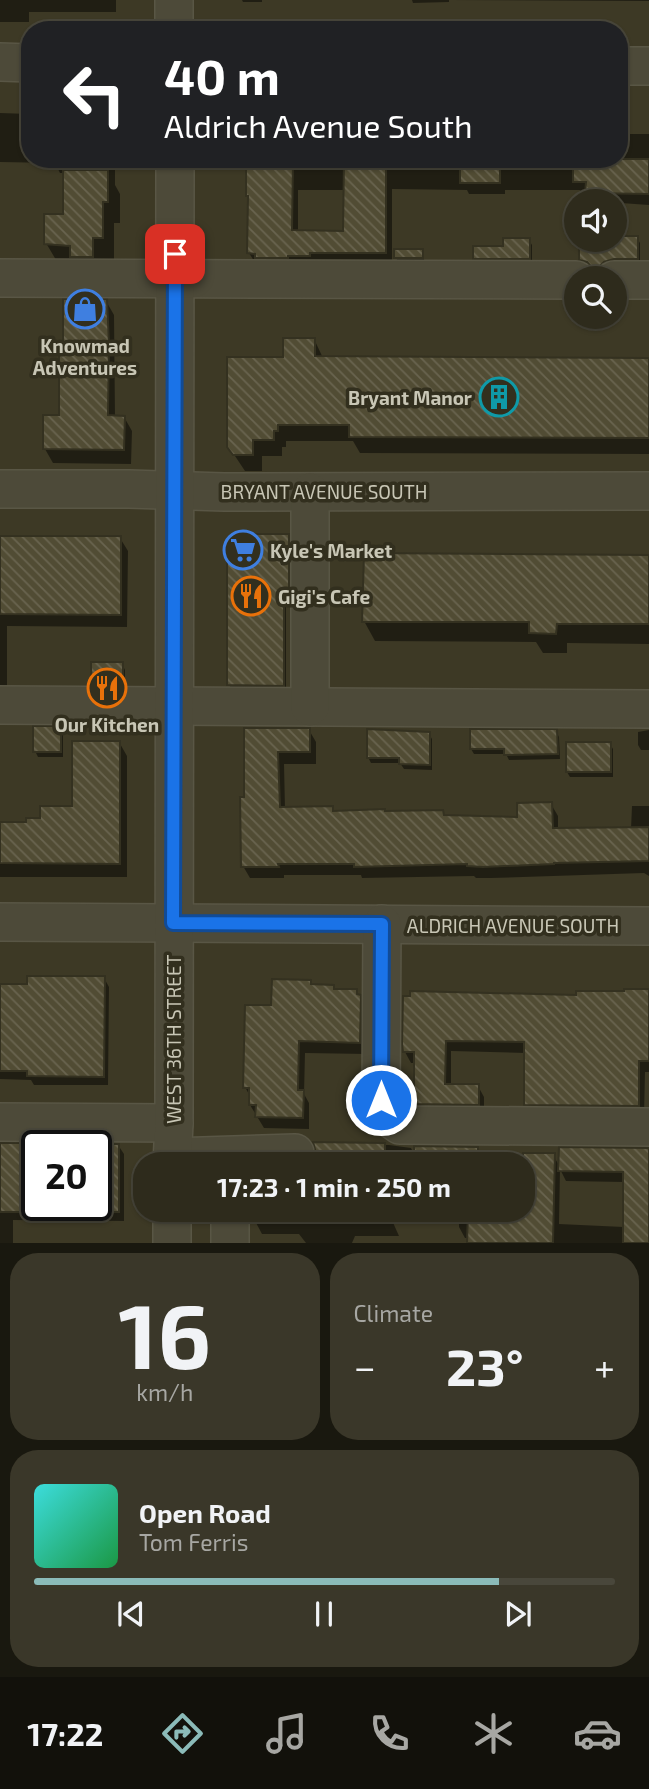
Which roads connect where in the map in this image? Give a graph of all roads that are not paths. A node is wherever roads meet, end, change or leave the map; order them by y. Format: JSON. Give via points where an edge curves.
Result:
{"nodes":[{"id":1,"x":174,"y":0,"type":"edge"},
{"id":2,"x":174,"y":21,"type":"edge"},
{"id":3,"x":0,"y":62,"type":"edge"},
{"id":4,"x":21,"y":63,"type":"edge"},
{"id":5,"x":628,"y":66,"type":"edge"},
{"id":6,"x":649,"y":66,"type":"edge"},
{"id":7,"x":174,"y":168,"type":"edge"},
{"id":8,"x":0,"y":278,"type":"edge"},
{"id":9,"x":176,"y":278,"type":"junction"},
{"id":10,"x":564,"y":280,"type":"edge"},
{"id":11,"x":627,"y":280,"type":"edge"},
{"id":12,"x":649,"y":280,"type":"edge"},
{"id":13,"x":0,"y":489,"type":"edge"},
{"id":14,"x":174,"y":490,"type":"junction"},
{"id":15,"x":649,"y":491,"type":"edge"},
{"id":16,"x":310,"y":492,"type":"junction"},
{"id":17,"x":0,"y":705,"type":"edge"},
{"id":18,"x":174,"y":706,"type":"junction"},
{"id":19,"x":310,"y":707,"type":"junction"},
{"id":20,"x":649,"y":709,"type":"edge"},
{"id":21,"x":0,"y":922,"type":"edge"},
{"id":22,"x":173,"y":923,"type":"junction"},
{"id":23,"x":382,"y":924,"type":"junction"},
{"id":24,"x":649,"y":926,"type":"edge"},
{"id":25,"x":0,"y":1122,"type":"edge"},
{"id":26,"x":649,"y":1126,"type":"edge"},
{"id":27,"x":173,"y":1148,"type":"edge"},
{"id":28,"x":194,"y":1152,"type":"edge"},
{"id":29,"x":172,"y":1222,"type":"edge"},
{"id":30,"x":230,"y":1222,"type":"edge"},
{"id":31,"x":172,"y":1243,"type":"edge"},
{"id":32,"x":230,"y":1243,"type":"edge"}],
"edges":[{"from":1,"to":2,"type":"street"},
{"from":3,"to":4,"type":"street"},
{"from":5,"to":6,"type":"street"},
{"from":7,"to":9,"type":"street","name":"WEST 36TH STREET"},
{"from":8,"to":9,"type":"street"},
{"from":9,"to":10,"type":"street"},
{"from":9,"to":14,"type":"street","name":"WEST 36TH STREET"},
{"from":11,"to":12,"type":"street"},
{"from":13,"to":14,"type":"street","name":"BRYANT AVENUE SOUTH"},
{"from":14,"to":16,"type":"street","name":"BRYANT AVENUE SOUTH"},
{"from":14,"to":18,"type":"street","name":"WEST 36TH STREET"},
{"from":15,"to":16,"type":"street","name":"BRYANT AVENUE SOUTH"},
{"from":16,"to":19,"type":"street"},
{"from":17,"to":18,"type":"street"},
{"from":18,"to":19,"type":"street"},
{"from":18,"to":22,"type":"street","name":"WEST 36TH STREET"},
{"from":19,"to":20,"type":"street"},
{"from":21,"to":22,"type":"street","name":"ALDRICH AVENUE SOUTH"},
{"from":22,"to":23,"type":"street","name":"ALDRICH AVENUE SOUTH"},
{"from":22,"to":27,"type":"street","name":"WEST 36TH STREET"},
{"from":23,"to":24,"type":"street","name":"ALDRICH AVENUE SOUTH"},
{"from":23,"to":26,"type":"street","via":[[381,1100],[390,1118],[400,1125]]},
{"from":25,"to":27,"type":"street"},
{"from":27,"to":28,"type":"street"},
{"from":29,"to":31,"type":"street"},
{"from":30,"to":32,"type":"street"}]}
